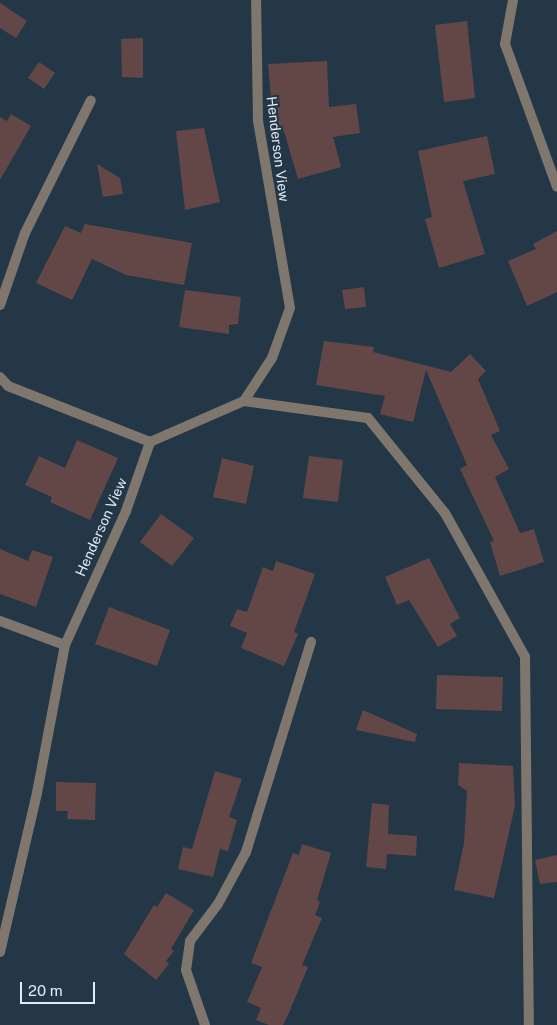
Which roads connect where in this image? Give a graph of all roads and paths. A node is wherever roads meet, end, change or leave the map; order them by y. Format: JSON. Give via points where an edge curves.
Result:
{"nodes":[{"id":1,"x":256,"y":0,"type":"edge"},
{"id":2,"x":514,"y":0,"type":"edge"},
{"id":3,"x":91,"y":100,"type":"dead end"},
{"id":4,"x":557,"y":187,"type":"edge"},
{"id":5,"x":0,"y":305,"type":"edge"},
{"id":6,"x":0,"y":377,"type":"edge"},
{"id":7,"x":244,"y":401,"type":"junction"},
{"id":8,"x":150,"y":442,"type":"junction"},
{"id":9,"x":0,"y":621,"type":"edge"},
{"id":10,"x":311,"y":642,"type":"dead end"},
{"id":11,"x":65,"y":645,"type":"junction"},
{"id":12,"x":0,"y":947,"type":"edge"},
{"id":13,"x":205,"y":1025,"type":"edge"},
{"id":14,"x":529,"y":1025,"type":"edge"}],
"edges":[{"from":1,"to":7,"type":"street","name":"Henderson View","via":[[258,121],[290,308],[272,358]]},
{"from":2,"to":4,"type":"street","via":[[505,44]]},
{"from":3,"to":5,"type":"street","via":[[25,233]]},
{"from":6,"to":8,"type":"street","via":[[8,386]]},
{"from":7,"to":8,"type":"street"},
{"from":7,"to":14,"type":"street","via":[[368,418],[445,513],[525,657]]},
{"from":8,"to":11,"type":"street","name":"Henderson View","via":[[126,512]]},
{"from":9,"to":11,"type":"street"},
{"from":10,"to":13,"type":"street","via":[[246,852],[218,904],[190,941],[186,970]]},
{"from":11,"to":12,"type":"street","name":"Henderson View","via":[[37,793]]}]}
